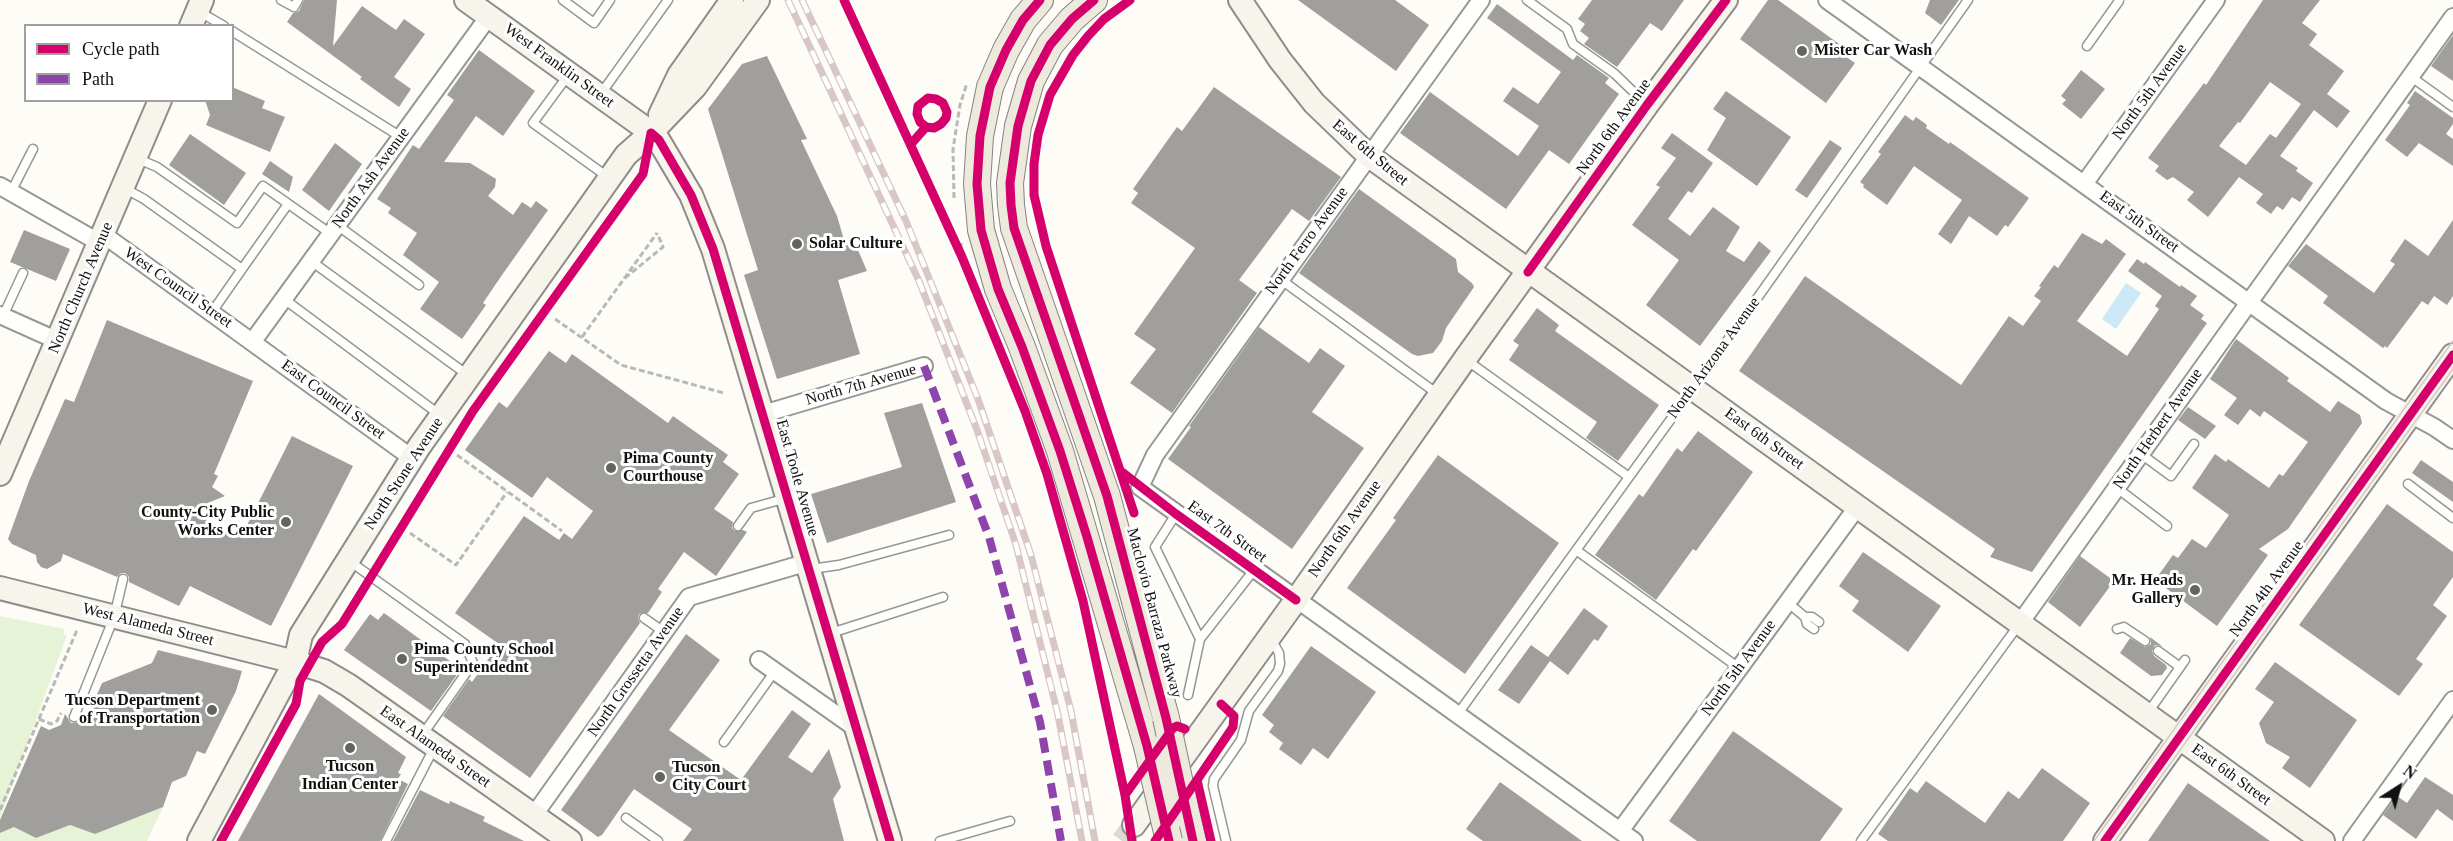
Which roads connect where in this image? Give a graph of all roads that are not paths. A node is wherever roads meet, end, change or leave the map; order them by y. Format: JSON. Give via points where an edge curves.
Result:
{"nodes":[{"id":1,"x":281,"y":0,"type":"edge"},
{"id":2,"x":298,"y":0,"type":"edge"},
{"id":3,"x":466,"y":0,"type":"edge"},
{"id":4,"x":563,"y":0,"type":"edge"},
{"id":5,"x":610,"y":0,"type":"edge"},
{"id":6,"x":668,"y":0,"type":"edge"},
{"id":7,"x":732,"y":0,"type":"edge"},
{"id":8,"x":758,"y":0,"type":"edge"},
{"id":9,"x":1040,"y":0,"type":"edge"},
{"id":10,"x":1094,"y":0,"type":"edge"},
{"id":11,"x":1240,"y":0,"type":"edge"},
{"id":12,"x":1481,"y":0,"type":"edge"},
{"id":13,"x":1527,"y":0,"type":"edge"},
{"id":14,"x":1726,"y":0,"type":"edge"},
{"id":15,"x":1827,"y":0,"type":"edge"},
{"id":16,"x":1968,"y":0,"type":"edge"},
{"id":17,"x":2216,"y":0,"type":"edge"},
{"id":18,"x":2119,"y":1,"type":"edge"},
{"id":19,"x":485,"y":8,"type":"edge"},
{"id":20,"x":197,"y":12,"type":"edge"},
{"id":21,"x":2453,"y":16,"type":"edge"},
{"id":22,"x":220,"y":24,"type":"edge"},
{"id":23,"x":234,"y":32,"type":"edge"},
{"id":24,"x":2087,"y":46,"type":"dead end"},
{"id":25,"x":1921,"y":66,"type":"junction"},
{"id":26,"x":570,"y":73,"type":"junction"},
{"id":27,"x":2410,"y":76,"type":"junction"},
{"id":28,"x":600,"y":96,"type":"junction"},
{"id":29,"x":159,"y":102,"type":"edge"},
{"id":30,"x":1647,"y":105,"type":"junction"},
{"id":31,"x":2453,"y":107,"type":"edge"},
{"id":32,"x":651,"y":133,"type":"junction"},
{"id":33,"x":401,"y":137,"type":"junction"},
{"id":34,"x":33,"y":149,"type":"dead end"},
{"id":35,"x":1369,"y":156,"type":"junction"},
{"id":36,"x":136,"y":158,"type":"junction"},
{"id":37,"x":609,"y":178,"type":"junction"},
{"id":38,"x":2084,"y":184,"type":"junction"},
{"id":39,"x":123,"y":188,"type":"junction"},
{"id":40,"x":6,"y":189,"type":"edge"},
{"id":41,"x":288,"y":204,"type":"junction"},
{"id":42,"x":334,"y":230,"type":"junction"},
{"id":43,"x":102,"y":239,"type":"junction"},
{"id":44,"x":311,"y":261,"type":"junction"},
{"id":45,"x":242,"y":269,"type":"junction"},
{"id":46,"x":1528,"y":272,"type":"junction"},
{"id":47,"x":23,"y":273,"type":"dead end"},
{"id":48,"x":1280,"y":279,"type":"junction"},
{"id":49,"x":419,"y":285,"type":"dead end"},
{"id":50,"x":284,"y":299,"type":"junction"},
{"id":51,"x":2249,"y":301,"type":"junction"},
{"id":52,"x":212,"y":312,"type":"junction"},
{"id":53,"x":1,"y":315,"type":"edge"},
{"id":54,"x":58,"y":341,"type":"junction"},
{"id":55,"x":253,"y":341,"type":"junction"},
{"id":56,"x":2453,"y":355,"type":"edge"},
{"id":57,"x":1465,"y":359,"type":"junction"},
{"id":58,"x":924,"y":366,"type":"dead end"},
{"id":59,"x":469,"y":376,"type":"junction"},
{"id":60,"x":1694,"y":388,"type":"junction"},
{"id":61,"x":1440,"y":395,"type":"junction"},
{"id":62,"x":763,"y":414,"type":"junction"},
{"id":63,"x":2411,"y":415,"type":"junction"},
{"id":64,"x":441,"y":416,"type":"junction"},
{"id":65,"x":2453,"y":440,"type":"edge"},
{"id":66,"x":2194,"y":444,"type":"dead end"},
{"id":67,"x":2141,"y":454,"type":"junction"},
{"id":68,"x":412,"y":458,"type":"junction"},
{"id":69,"x":0,"y":474,"type":"edge"},
{"id":70,"x":1629,"y":477,"type":"junction"},
{"id":71,"x":2408,"y":484,"type":"dead end"},
{"id":72,"x":1140,"y":487,"type":"joint"},
{"id":73,"x":2116,"y":488,"type":"junction"},
{"id":74,"x":787,"y":498,"type":"junction"},
{"id":75,"x":1858,"y":506,"type":"junction"},
{"id":76,"x":1176,"y":514,"type":"junction"},
{"id":77,"x":2453,"y":518,"type":"edge"},
{"id":78,"x":738,"y":526,"type":"dead end"},
{"id":79,"x":2167,"y":526,"type":"dead end"},
{"id":80,"x":949,"y":535,"type":"dead end"},
{"id":81,"x":1576,"y":550,"type":"junction"},
{"id":82,"x":347,"y":560,"type":"junction"},
{"id":83,"x":807,"y":567,"type":"junction"},
{"id":84,"x":1254,"y":570,"type":"junction"},
{"id":85,"x":123,"y":579,"type":"dead end"},
{"id":86,"x":0,"y":588,"type":"edge"},
{"id":87,"x":943,"y":597,"type":"dead end"},
{"id":88,"x":1296,"y":600,"type":"junction"},
{"id":89,"x":1787,"y":602,"type":"junction"},
{"id":90,"x":114,"y":617,"type":"junction"},
{"id":91,"x":644,"y":618,"type":"dead end"},
{"id":92,"x":2020,"y":623,"type":"junction"},
{"id":93,"x":1816,"y":625,"type":"dead end"},
{"id":94,"x":2117,"y":629,"type":"dead end"},
{"id":95,"x":664,"y":633,"type":"junction"},
{"id":96,"x":828,"y":634,"type":"junction"},
{"id":97,"x":1269,"y":636,"type":"junction"},
{"id":98,"x":1200,"y":639,"type":"junction"},
{"id":99,"x":2145,"y":641,"type":"dead end"},
{"id":100,"x":2158,"y":651,"type":"dead end"},
{"id":101,"x":759,"y":660,"type":"dead end"},
{"id":102,"x":295,"y":662,"type":"junction"},
{"id":103,"x":1739,"y":668,"type":"junction"},
{"id":104,"x":775,"y":671,"type":"junction"},
{"id":105,"x":1188,"y":695,"type":"dead end"},
{"id":106,"x":2453,"y":700,"type":"edge"},
{"id":107,"x":2147,"y":714,"type":"junction"},
{"id":108,"x":1457,"y":715,"type":"junction"},
{"id":109,"x":74,"y":717,"type":"dead end"},
{"id":110,"x":857,"y":729,"type":"junction"},
{"id":111,"x":2179,"y":738,"type":"junction"},
{"id":112,"x":428,"y":742,"type":"junction"},
{"id":113,"x":724,"y":742,"type":"dead end"},
{"id":114,"x":534,"y":815,"type":"junction"},
{"id":115,"x":626,"y":818,"type":"dead end"},
{"id":116,"x":1010,"y":820,"type":"dead end"},
{"id":117,"x":1134,"y":825,"type":"tunnel mouth"},
{"id":118,"x":1628,"y":838,"type":"edge"},
{"id":119,"x":199,"y":841,"type":"edge"},
{"id":120,"x":386,"y":841,"type":"edge"},
{"id":121,"x":570,"y":841,"type":"edge"},
{"id":122,"x":658,"y":841,"type":"edge"},
{"id":123,"x":890,"y":841,"type":"edge"},
{"id":124,"x":940,"y":841,"type":"edge"},
{"id":125,"x":1169,"y":841,"type":"edge"},
{"id":126,"x":1193,"y":841,"type":"edge"},
{"id":127,"x":1226,"y":841,"type":"edge"},
{"id":128,"x":1861,"y":841,"type":"edge"},
{"id":129,"x":2105,"y":841,"type":"edge"},
{"id":130,"x":2323,"y":841,"type":"edge"},
{"id":131,"x":2352,"y":841,"type":"edge"}],
"edges":[{"from":1,"to":2,"type":"lane","via":[[294,6]]},
{"from":3,"to":19,"type":"street","name":"West Franklin Street"},
{"from":4,"to":5,"type":"lane","via":[[594,23]]},
{"from":6,"to":28,"type":"lane"},
{"from":7,"to":32,"type":"street","name":"North Stone Avenue","via":[[679,75]]},
{"from":8,"to":32,"type":"street","name":"North Stone Avenue","via":[[695,87]]},
{"from":9,"to":125,"type":"main road","bridge":true,"via":[[1023,20],[990,87],[980,136],[977,184],[981,230],[998,289],[1060,451],[1147,746]]},
{"from":10,"to":126,"type":"main road","name":"Maclovio Barraza Parkway","bridge":true,"via":[[1050,45],[1031,81],[1018,126],[1011,205],[1014,228],[1107,496],[1166,718]]},
{"from":11,"to":35,"type":"street","name":"East 6th Street","via":[[1314,103]]},
{"from":12,"to":35,"type":"street","name":"North Ferro Avenue"},
{"from":13,"to":30,"type":"lane","via":[[1567,29],[1573,44],[1615,74]]},
{"from":14,"to":30,"type":"street","name":"North 6th Avenue"},
{"from":15,"to":25,"type":"street","name":"East 5th Street"},
{"from":16,"to":25,"type":"lane","name":"North Arizona Avenue"},
{"from":17,"to":38,"type":"street","name":"North 5th Avenue"},
{"from":18,"to":24,"type":"lane"},
{"from":19,"to":26,"type":"street","name":"West Franklin Street"},
{"from":19,"to":33,"type":"street","name":"North Ash Avenue"},
{"from":20,"to":22,"type":"lane"},
{"from":21,"to":27,"type":"street","name":"North Herbert Avenue"},
{"from":23,"to":33,"type":"lane"},
{"from":25,"to":38,"type":"street","name":"East 5th Street"},
{"from":25,"to":60,"type":"lane","name":"North Arizona Avenue"},
{"from":26,"to":28,"type":"street","name":"West Franklin Street"},
{"from":26,"to":37,"type":"lane","via":[[533,123]]},
{"from":27,"to":31,"type":"lane"},
{"from":27,"to":51,"type":"street","name":"North Herbert Avenue"},
{"from":28,"to":32,"type":"street","name":"West Franklin Street"},
{"from":29,"to":36,"type":"street","name":"North Church Avenue"},
{"from":30,"to":46,"type":"street","name":"North 6th Avenue"},
{"from":32,"to":37,"type":"street","name":"North Stone Avenue","via":[[626,155]]},
{"from":32,"to":62,"type":"street","name":"East Toole Avenue","via":[[671,160],[703,220]]},
{"from":33,"to":42,"type":"street","name":"North Ash Avenue"},
{"from":34,"to":40,"type":"lane"},
{"from":35,"to":46,"type":"street","name":"East 6th Street"},
{"from":35,"to":48,"type":"street","name":"North Ferro Avenue"},
{"from":36,"to":39,"type":"street","name":"North Church Avenue"},
{"from":36,"to":41,"type":"lane","via":[[237,223],[263,186]]},
{"from":37,"to":59,"type":"street","name":"North Stone Avenue"},
{"from":38,"to":51,"type":"street","name":"East 5th Street"},
{"from":39,"to":43,"type":"street","name":"North Church Avenue"},
{"from":39,"to":45,"type":"lane"},
{"from":40,"to":43,"type":"street","name":"West Council Street"},
{"from":41,"to":42,"type":"lane"},
{"from":41,"to":45,"type":"lane"},
{"from":42,"to":44,"type":"street","name":"North Ash Avenue"},
{"from":42,"to":49,"type":"lane"},
{"from":43,"to":52,"type":"street","name":"West Council Street"},
{"from":43,"to":54,"type":"street","name":"North Church Avenue"},
{"from":44,"to":50,"type":"street","name":"North Ash Avenue"},
{"from":44,"to":59,"type":"lane"},
{"from":45,"to":52,"type":"lane"},
{"from":46,"to":57,"type":"street","name":"North 6th Avenue"},
{"from":46,"to":60,"type":"street","name":"East 6th Street"},
{"from":47,"to":53,"type":"lane"},
{"from":48,"to":61,"type":"lane"},
{"from":48,"to":72,"type":"street","name":"North Ferro Avenue","via":[[1155,455]]},
{"from":50,"to":55,"type":"street","name":"North Ash Avenue"},
{"from":50,"to":64,"type":"lane"},
{"from":51,"to":63,"type":"street","name":"East 5th Street"},
{"from":51,"to":67,"type":"street","name":"North Herbert Avenue"},
{"from":52,"to":55,"type":"street","name":"West Council Street"},
{"from":53,"to":54,"type":"street"},
{"from":54,"to":69,"type":"street","name":"North Church Avenue"},
{"from":55,"to":68,"type":"street","name":"East Council Street"},
{"from":56,"to":63,"type":"street","name":"North 4th Avenue"},
{"from":57,"to":61,"type":"street","name":"North 6th Avenue"},
{"from":57,"to":70,"type":"lane"},
{"from":58,"to":62,"type":"street","name":"North 7th Avenue"},
{"from":59,"to":64,"type":"street","name":"North Stone Avenue"},
{"from":60,"to":70,"type":"lane","name":"North Arizona Avenue"},
{"from":60,"to":75,"type":"street","name":"East 6th Street"},
{"from":61,"to":88,"type":"street","name":"North 6th Avenue"},
{"from":62,"to":74,"type":"street","name":"East Toole Avenue"},
{"from":63,"to":65,"type":"street","name":"East 5th Street"},
{"from":63,"to":111,"type":"street","name":"North 4th Avenue"},
{"from":64,"to":68,"type":"street","name":"North Stone Avenue"},
{"from":66,"to":67,"type":"lane","via":[[2171,476]]},
{"from":67,"to":73,"type":"street","name":"North Herbert Avenue"},
{"from":68,"to":82,"type":"street","name":"North Stone Avenue"},
{"from":70,"to":81,"type":"lane","name":"North Arizona Avenue"},
{"from":71,"to":77,"type":"lane"},
{"from":72,"to":76,"type":"street","name":"East 7th Street"},
{"from":73,"to":79,"type":"lane"},
{"from":73,"to":92,"type":"street","name":"North Herbert Avenue"},
{"from":74,"to":78,"type":"lane","via":[[751,508]]},
{"from":74,"to":83,"type":"street","name":"East Toole Avenue"},
{"from":75,"to":89,"type":"street","name":"North 5th Avenue"},
{"from":75,"to":92,"type":"street","name":"East 6th Street"},
{"from":76,"to":84,"type":"street","name":"East 7th Street"},
{"from":76,"to":98,"type":"lane","via":[[1155,547]]},
{"from":80,"to":83,"type":"lane","via":[[839,565]]},
{"from":81,"to":103,"type":"lane"},
{"from":81,"to":108,"type":"lane","name":"North Arizona Avenue"},
{"from":82,"to":102,"type":"street","name":"North Stone Avenue","via":[[301,634]]},
{"from":82,"to":112,"type":"lane","via":[[465,644],[473,663]]},
{"from":83,"to":95,"type":"street","name":"North Grossetta Avenue","via":[[689,597]]},
{"from":83,"to":96,"type":"street","name":"East Toole Avenue"},
{"from":84,"to":88,"type":"street","name":"East 7th Street"},
{"from":84,"to":98,"type":"lane"},
{"from":85,"to":90,"type":"lane"},
{"from":86,"to":90,"type":"street","name":"West Alameda Street"},
{"from":87,"to":96,"type":"lane"},
{"from":88,"to":97,"type":"street","name":"North 6th Avenue"},
{"from":88,"to":108,"type":"street","name":"East 7th Street"},
{"from":89,"to":93,"type":"lane","via":[[1805,617],[1807,624]]},
{"from":89,"to":103,"type":"street","name":"North 5th Avenue"},
{"from":90,"to":102,"type":"street","name":"West Alameda Street"},
{"from":90,"to":109,"type":"lane"},
{"from":91,"to":95,"type":"lane"},
{"from":92,"to":107,"type":"street","name":"East 6th Street"},
{"from":92,"to":128,"type":"lane","name":"North Herbert Avenue"},
{"from":94,"to":99,"type":"lane","via":[[2124,627]]},
{"from":95,"to":114,"type":"street","name":"North Grossetta Avenue"},
{"from":96,"to":110,"type":"street","name":"East Toole Avenue"},
{"from":97,"to":117,"type":"street","name":"North 6th Avenue"},
{"from":97,"to":127,"type":"lane","via":[[1279,653],[1278,671],[1249,711],[1241,740],[1214,779]]},
{"from":98,"to":105,"type":"lane"},
{"from":100,"to":107,"type":"lane","via":[[2183,663]]},
{"from":101,"to":104,"type":"street"},
{"from":102,"to":112,"type":"street","name":"East Alameda Street","via":[[336,678]]},
{"from":102,"to":119,"type":"street","name":"North Stone Avenue"},
{"from":103,"to":118,"type":"street","name":"North 5th Avenue"},
{"from":104,"to":110,"type":"street"},
{"from":104,"to":113,"type":"lane"},
{"from":106,"to":131,"type":"street"},
{"from":107,"to":111,"type":"street","name":"East 6th Street"},
{"from":108,"to":118,"type":"street","name":"East 7th Street"},
{"from":110,"to":123,"type":"street","name":"East Toole Avenue"},
{"from":111,"to":129,"type":"street","name":"North 4th Avenue"},
{"from":111,"to":130,"type":"street","name":"East 6th Street"},
{"from":112,"to":114,"type":"street","name":"East Alameda Street"},
{"from":112,"to":120,"type":"lane"},
{"from":114,"to":121,"type":"street","name":"East Alameda Street"},
{"from":115,"to":122,"type":"lane"},
{"from":116,"to":124,"type":"lane"}]}
